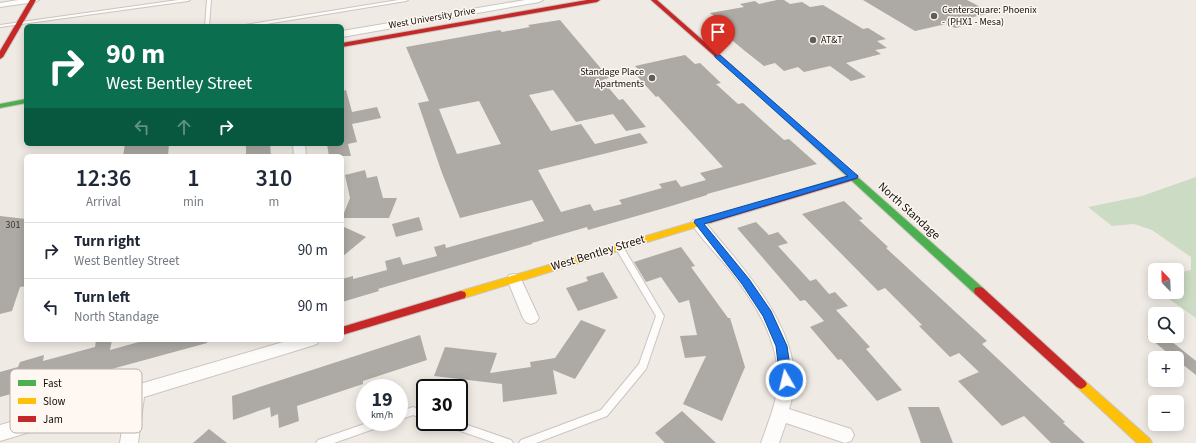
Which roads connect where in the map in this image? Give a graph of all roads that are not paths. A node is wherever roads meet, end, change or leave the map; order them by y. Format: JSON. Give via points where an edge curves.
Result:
{"nodes":[{"id":1,"x":33,"y":0,"type":"edge"},
{"id":2,"x":188,"y":0,"type":"edge"},
{"id":3,"x":210,"y":0,"type":"edge"},
{"id":4,"x":406,"y":0,"type":"edge"},
{"id":5,"x":539,"y":0,"type":"edge"},
{"id":6,"x":597,"y":0,"type":"edge"},
{"id":7,"x":654,"y":0,"type":"edge"},
{"id":8,"x":0,"y":5,"type":"edge"},
{"id":9,"x":19,"y":23,"type":"junction"},
{"id":10,"x":207,"y":24,"type":"edge"},
{"id":11,"x":257,"y":24,"type":"edge"},
{"id":12,"x":0,"y":26,"type":"edge"},
{"id":13,"x":344,"y":34,"type":"edge"},
{"id":14,"x":344,"y":45,"type":"edge"},
{"id":15,"x":0,"y":57,"type":"edge"},
{"id":16,"x":24,"y":101,"type":"edge"},
{"id":17,"x":0,"y":106,"type":"edge"},
{"id":18,"x":854,"y":176,"type":"junction"},
{"id":19,"x":698,"y":222,"type":"junction"},
{"id":20,"x":619,"y":247,"type":"junction"},
{"id":21,"x":514,"y":279,"type":"junction"},
{"id":22,"x":531,"y":318,"type":"dead end"},
{"id":23,"x":344,"y":330,"type":"edge"},
{"id":24,"x":304,"y":342,"type":"edge"},
{"id":25,"x":142,"y":390,"type":"edge"},
{"id":26,"x":780,"y":413,"type":"junction"},
{"id":27,"x":468,"y":429,"type":"edge"},
{"id":28,"x":10,"y":430,"type":"edge"},
{"id":29,"x":356,"y":431,"type":"edge"},
{"id":30,"x":0,"y":433,"type":"edge"},
{"id":31,"x":130,"y":433,"type":"edge"},
{"id":32,"x":845,"y":435,"type":"dead end"},
{"id":33,"x":129,"y":443,"type":"edge"},
{"id":34,"x":321,"y":443,"type":"edge"},
{"id":35,"x":508,"y":443,"type":"edge"},
{"id":36,"x":524,"y":443,"type":"edge"},
{"id":37,"x":770,"y":443,"type":"edge"},
{"id":38,"x":1146,"y":443,"type":"edge"}],
"edges":[{"from":1,"to":8,"type":"street"},
{"from":1,"to":9,"type":"street"},
{"from":2,"to":9,"type":"lane"},
{"from":3,"to":10,"type":"lane"},
{"from":4,"to":11,"type":"lane"},
{"from":5,"to":13,"type":"street","name":"West University Drive"},
{"from":6,"to":14,"type":"street","name":"West University Drive"},
{"from":7,"to":18,"type":"street","name":"North Standage"},
{"from":9,"to":12,"type":"lane"},
{"from":9,"to":15,"type":"street"},
{"from":16,"to":17,"type":"street"},
{"from":18,"to":19,"type":"street","name":"West Bentley Street"},
{"from":18,"to":38,"type":"street","name":"North Standage"},
{"from":19,"to":20,"type":"street","name":"West Bentley Street"},
{"from":19,"to":26,"type":"street","via":[[746,282],[767,314],[781,346],[786,380]]},
{"from":20,"to":21,"type":"street","name":"West Bentley Street"},
{"from":20,"to":36,"type":"lane","via":[[660,316],[643,366],[604,413]]},
{"from":21,"to":22,"type":"street"},
{"from":21,"to":23,"type":"street","name":"West Bentley Street"},
{"from":24,"to":25,"type":"street"},
{"from":26,"to":32,"type":"street"},
{"from":26,"to":37,"type":"street"},
{"from":27,"to":35,"type":"lane"},
{"from":28,"to":30,"type":"street"},
{"from":29,"to":34,"type":"lane"},
{"from":31,"to":33,"type":"street"}]}
